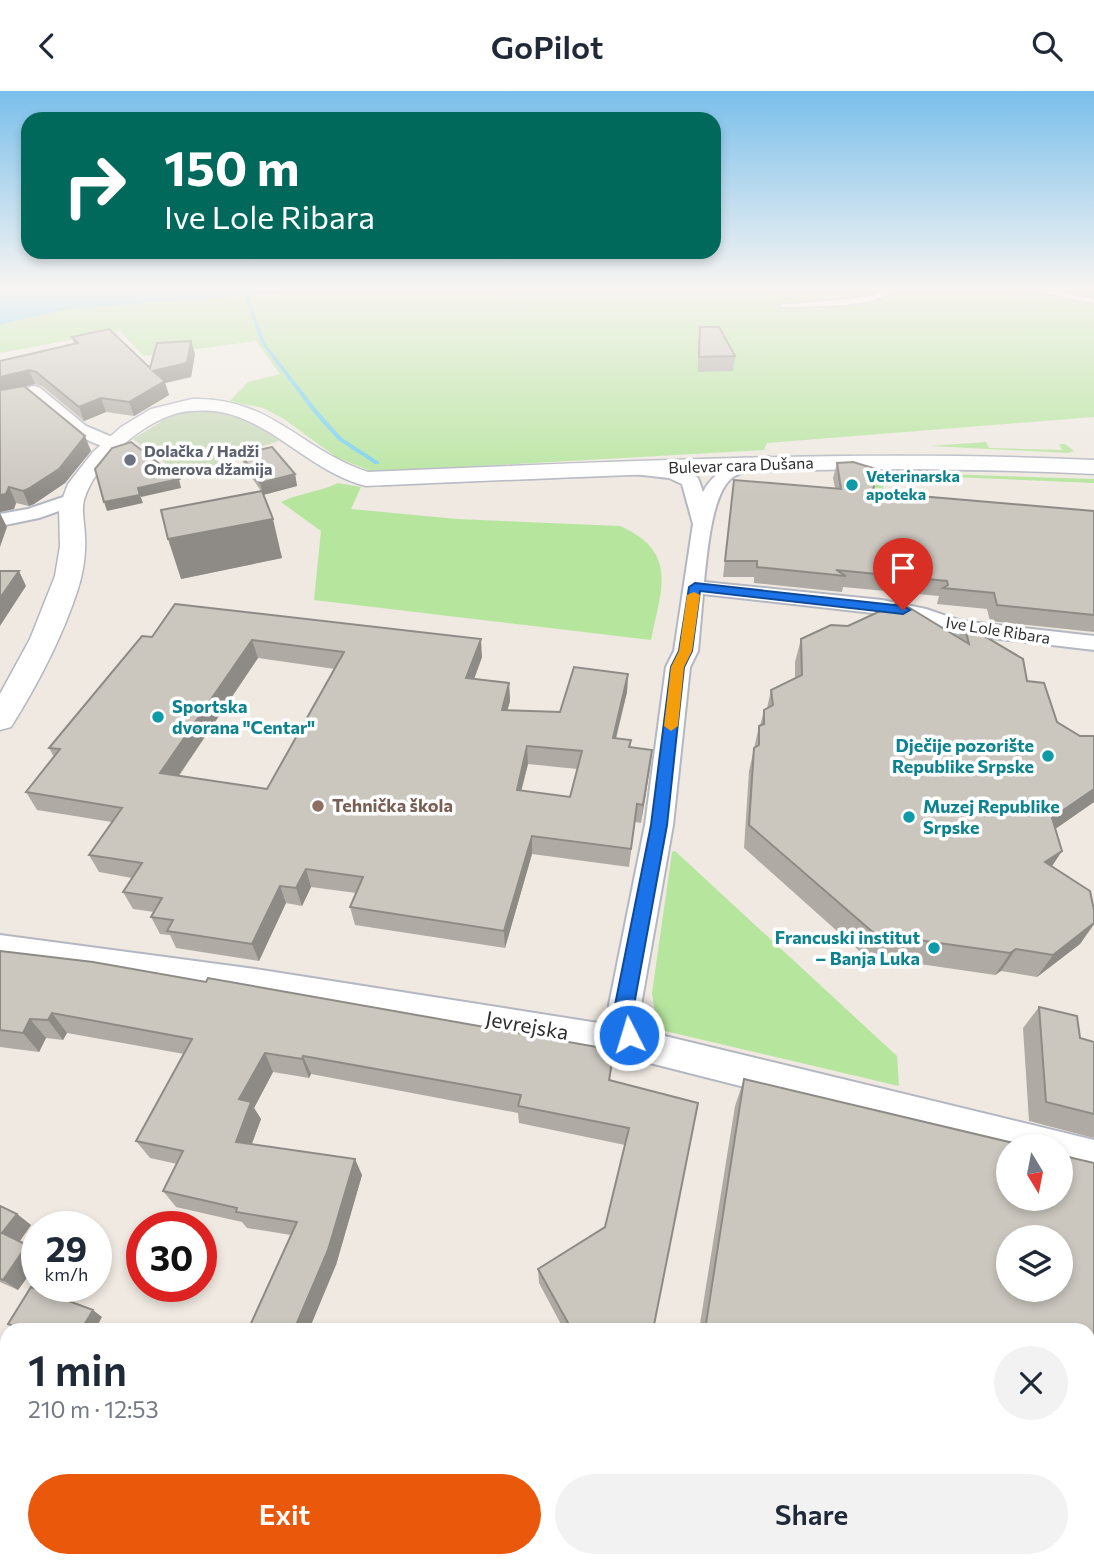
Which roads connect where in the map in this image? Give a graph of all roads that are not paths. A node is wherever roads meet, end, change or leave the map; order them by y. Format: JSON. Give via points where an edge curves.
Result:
{"nodes":[{"id":1,"x":0,"y":399,"type":"edge"},
{"id":2,"x":113,"y":444,"type":"junction"},
{"id":3,"x":769,"y":462,"type":"junction"},
{"id":4,"x":1094,"y":467,"type":"edge"},
{"id":5,"x":617,"y":469,"type":"junction"},
{"id":6,"x":72,"y":500,"type":"junction"},
{"id":7,"x":0,"y":520,"type":"edge"},
{"id":8,"x":701,"y":522,"type":"junction"},
{"id":9,"x":695,"y":587,"type":"junction"},
{"id":10,"x":1094,"y":643,"type":"edge"},
{"id":11,"x":0,"y":720,"type":"edge"},
{"id":12,"x":0,"y":949,"type":"edge"},
{"id":13,"x":638,"y":1045,"type":"junction"},
{"id":14,"x":997,"y":1134,"type":"edge"},
{"id":15,"x":1073,"y":1153,"type":"edge"},
{"id":16,"x":1094,"y":1159,"type":"edge"}],
"edges":[{"from":1,"to":2,"type":"street","via":[[34,391],[72,426]]},
{"from":2,"to":5,"type":"street","name":"Bulevar cara Dušana","via":[[153,416],[195,405],[228,408],[264,421],[338,470],[366,479]]},
{"from":2,"to":6,"type":"street","name":"Bulevar cara Dušana","via":[[92,466]]},
{"from":3,"to":4,"type":"street","name":"Bulevar cara Dušana"},
{"from":3,"to":5,"type":"street","name":"Bulevar cara Dušana"},
{"from":3,"to":8,"type":"street","via":[[743,466],[722,478]]},
{"from":5,"to":8,"type":"street","via":[[686,478]]},
{"from":6,"to":7,"type":"street"},
{"from":6,"to":11,"type":"street","via":[[73,544],[65,589],[35,662]]},
{"from":8,"to":9,"type":"street"},
{"from":9,"to":10,"type":"street","name":"Ive Lole Ribara","via":[[882,607],[974,630]]},
{"from":9,"to":13,"type":"street","via":[[686,651],[678,667],[659,825],[625,1005],[629,1035]]},
{"from":12,"to":13,"type":"street","name":"Jevrejska","via":[[255,983]]},
{"from":13,"to":14,"type":"street","name":"Jevrejska"},
{"from":15,"to":16,"type":"street"}]}
